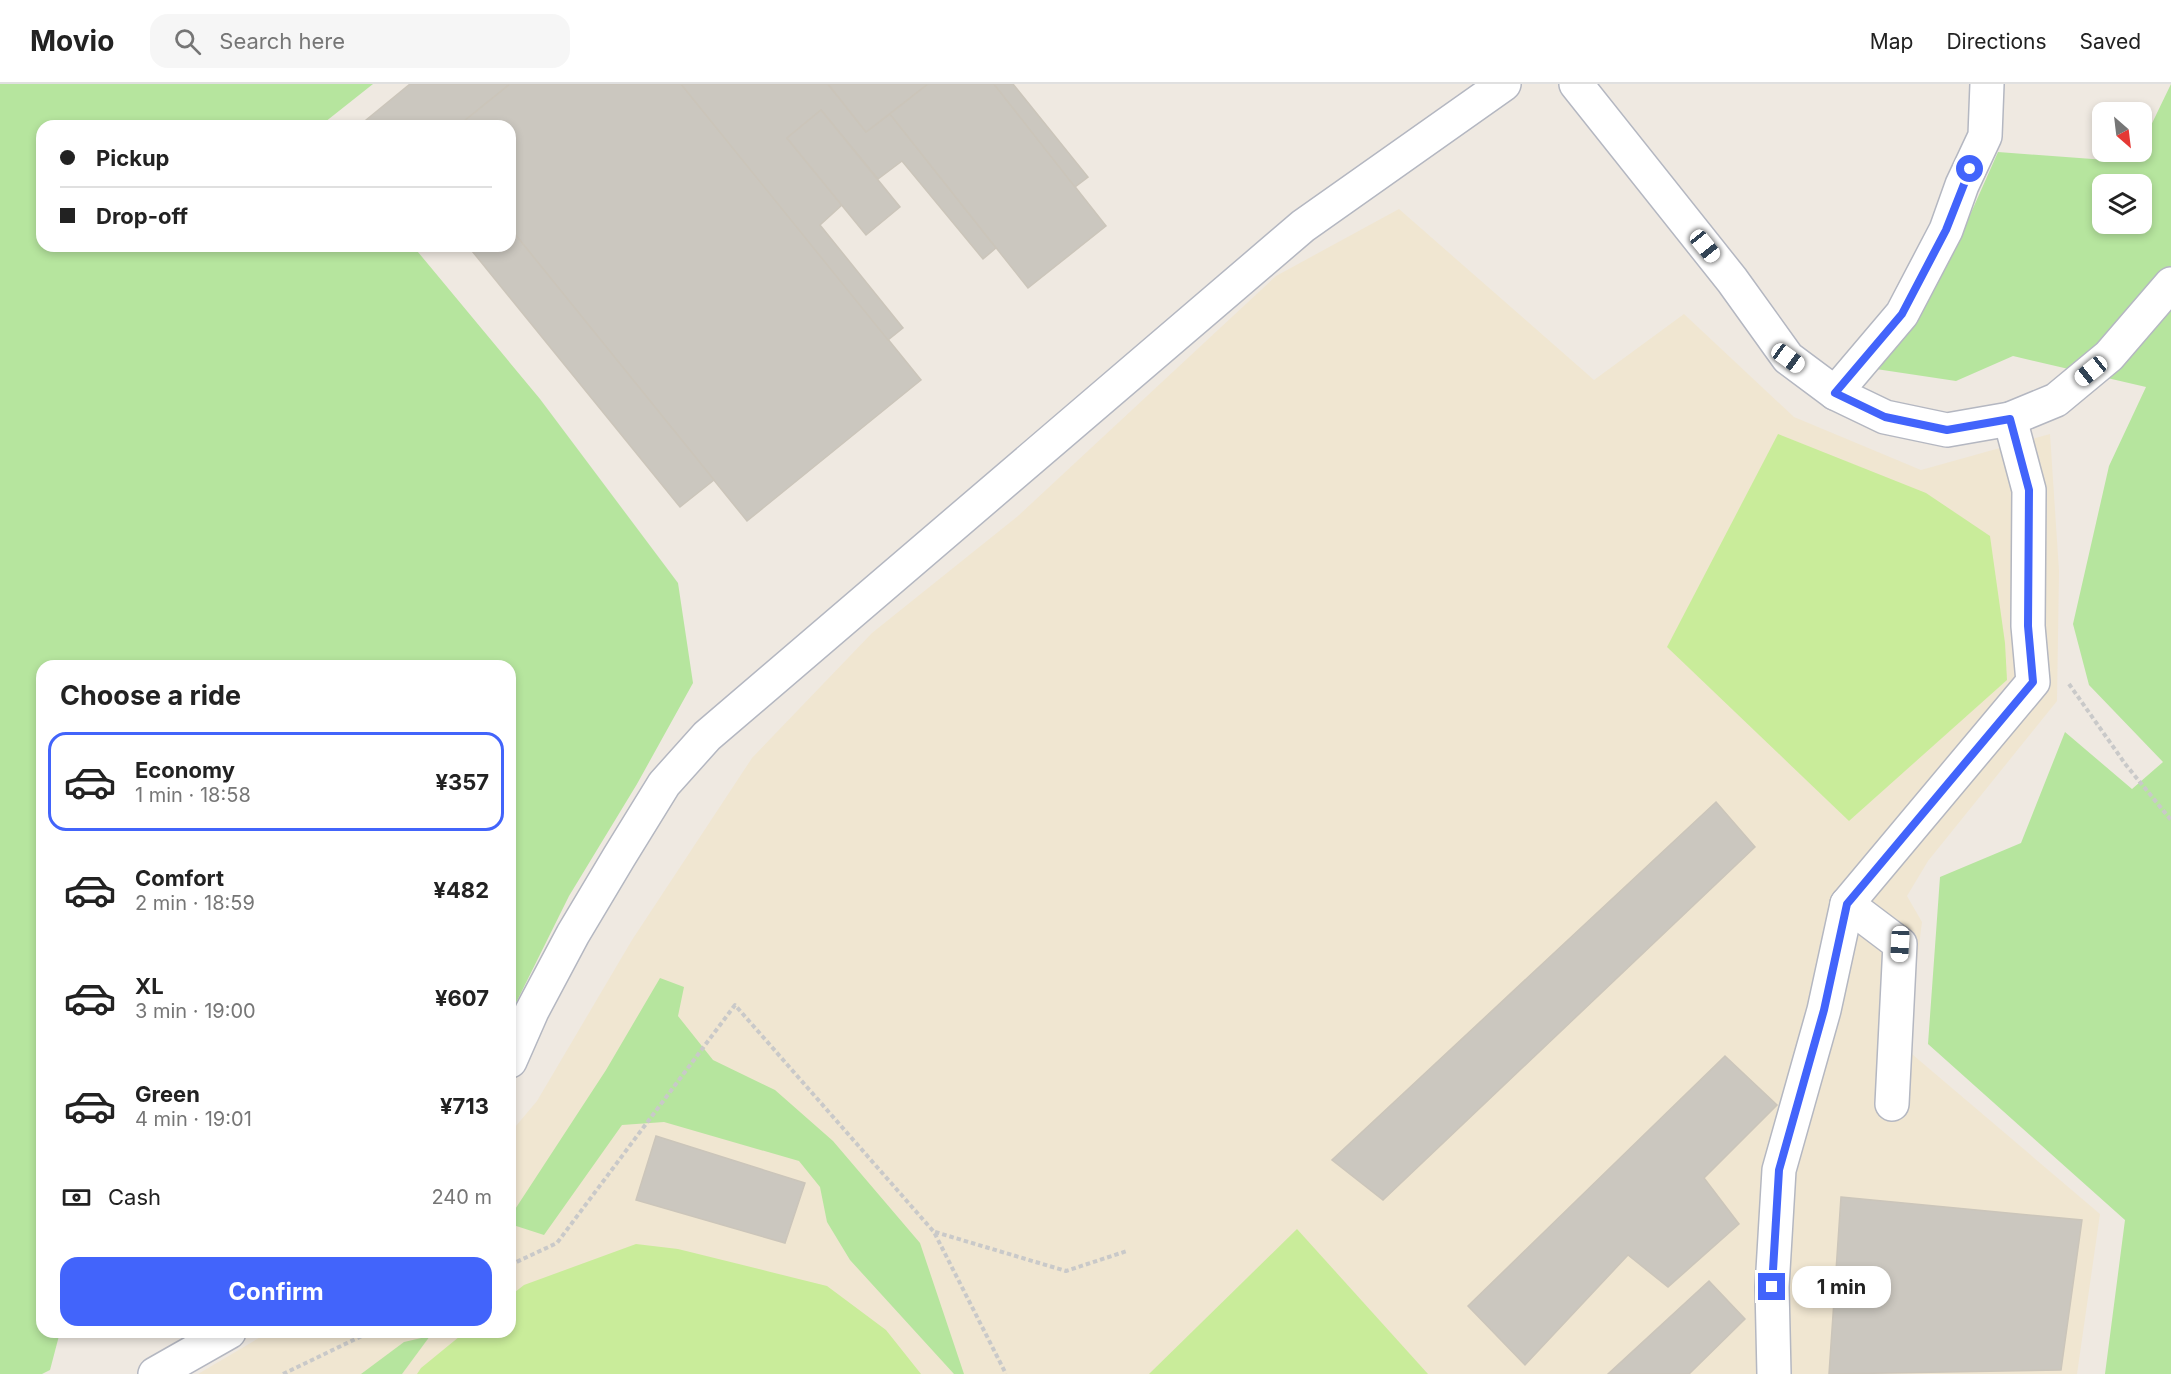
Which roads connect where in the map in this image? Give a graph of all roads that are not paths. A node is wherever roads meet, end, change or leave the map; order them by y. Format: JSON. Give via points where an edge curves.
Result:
{"nodes":[{"id":1,"x":1504,"y":84,"type":"edge"},
{"id":2,"x":1576,"y":84,"type":"edge"},
{"id":3,"x":1988,"y":84,"type":"edge"},
{"id":4,"x":2171,"y":284,"type":"edge"},
{"id":5,"x":1835,"y":393,"type":"junction"},
{"id":6,"x":2010,"y":419,"type":"junction"},
{"id":7,"x":1847,"y":904,"type":"junction"},
{"id":8,"x":516,"y":1047,"type":"edge"},
{"id":9,"x":1892,"y":1104,"type":"dead end"},
{"id":10,"x":218,"y":1338,"type":"edge"},
{"id":11,"x":154,"y":1374,"type":"edge"},
{"id":12,"x":1774,"y":1374,"type":"edge"}],
"edges":[{"from":1,"to":8,"type":"street","via":[[1303,226],[707,736],[664,784],[619,857],[568,944]]},
{"from":2,"to":5,"type":"street","via":[[1732,280],[1788,358]]},
{"from":3,"to":5,"type":"street","via":[[1985,136],[1946,230],[1902,314]]},
{"from":4,"to":6,"type":"street","via":[[2109,357],[2056,400]]},
{"from":5,"to":6,"type":"street","via":[[1885,417],[1947,430]]},
{"from":6,"to":7,"type":"street","via":[[2029,490],[2028,626],[2033,682]]},
{"from":7,"to":9,"type":"street","via":[[1900,944]]},
{"from":7,"to":12,"type":"street","via":[[1824,1010],[1779,1170],[1772,1287]]},
{"from":10,"to":11,"type":"street"}]}
